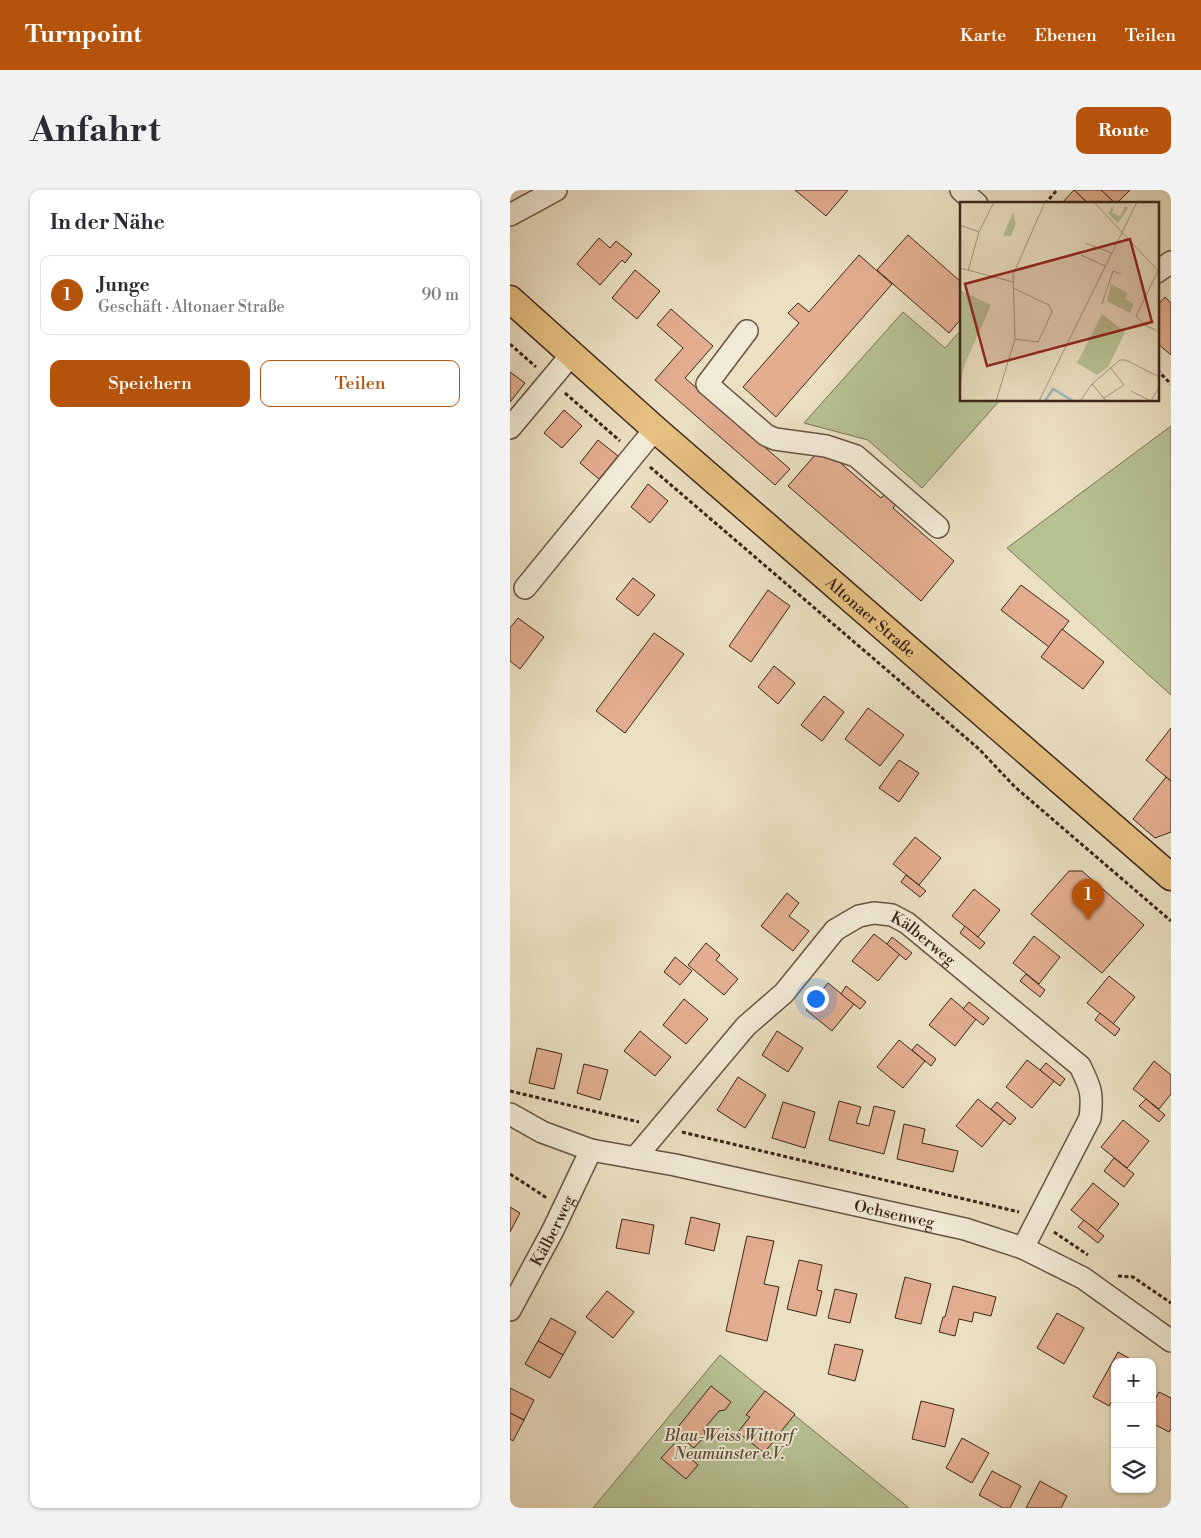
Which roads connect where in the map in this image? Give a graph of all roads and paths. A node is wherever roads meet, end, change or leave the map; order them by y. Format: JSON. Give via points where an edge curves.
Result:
{"nodes":[{"id":1,"x":556,"y":190,"type":"edge"},
{"id":2,"x":961,"y":190,"type":"edge"},
{"id":3,"x":1057,"y":190,"type":"edge"},
{"id":4,"x":974,"y":202,"type":"edge"},
{"id":5,"x":1047,"y":202,"type":"edge"},
{"id":6,"x":510,"y":215,"type":"edge"},
{"id":7,"x":1171,"y":262,"type":"edge"},
{"id":8,"x":1158,"y":271,"type":"edge"},
{"id":9,"x":510,"y":299,"type":"edge"},
{"id":10,"x":747,"y":331,"type":"dead end"},
{"id":11,"x":510,"y":344,"type":"edge"},
{"id":12,"x":572,"y":354,"type":"junction"},
{"id":13,"x":1158,"y":371,"type":"edge"},
{"id":14,"x":550,"y":380,"type":"junction"},
{"id":15,"x":1171,"y":384,"type":"edge"},
{"id":16,"x":510,"y":428,"type":"edge"},
{"id":17,"x":655,"y":428,"type":"junction"},
{"id":18,"x":635,"y":454,"type":"junction"},
{"id":19,"x":938,"y":527,"type":"dead end"},
{"id":20,"x":525,"y":588,"type":"dead end"},
{"id":21,"x":1171,"y":877,"type":"edge"},
{"id":22,"x":1171,"y":922,"type":"edge"},
{"id":23,"x":510,"y":1091,"type":"edge"},
{"id":24,"x":510,"y":1114,"type":"edge"},
{"id":25,"x":661,"y":1127,"type":"junction"},
{"id":26,"x":591,"y":1150,"type":"junction"},
{"id":27,"x":635,"y":1158,"type":"junction"},
{"id":28,"x":510,"y":1174,"type":"edge"},
{"id":29,"x":564,"y":1208,"type":"junction"},
{"id":30,"x":1038,"y":1220,"type":"junction"},
{"id":31,"x":1023,"y":1248,"type":"junction"},
{"id":32,"x":1094,"y":1259,"type":"dead end"},
{"id":33,"x":1118,"y":1276,"type":"dead end"},
{"id":34,"x":1171,"y":1303,"type":"edge"},
{"id":35,"x":510,"y":1310,"type":"edge"},
{"id":36,"x":1171,"y":1341,"type":"edge"}],
"edges":[{"from":1,"to":6,"type":"street"},
{"from":2,"to":4,"type":"street"},
{"from":3,"to":5,"type":"path"},
{"from":7,"to":8,"type":"street"},
{"from":9,"to":12,"type":"main road","name":"Altonaer Straße"},
{"from":10,"to":19,"type":"street","via":[[707,384],[774,439],[826,446],[856,456]]},
{"from":11,"to":14,"type":"path"},
{"from":12,"to":14,"type":"street"},
{"from":12,"to":17,"type":"main road","name":"Altonaer Straße"},
{"from":13,"to":15,"type":"path"},
{"from":14,"to":16,"type":"street"},
{"from":14,"to":18,"type":"path"},
{"from":17,"to":18,"type":"street"},
{"from":17,"to":21,"type":"main road","name":"Altonaer Straße"},
{"from":18,"to":20,"type":"street"},
{"from":18,"to":22,"type":"path","via":[[979,749],[1015,787]]},
{"from":23,"to":25,"type":"path"},
{"from":24,"to":26,"type":"street","name":"Ochsenweg","via":[[542,1132]]},
{"from":25,"to":27,"type":"street","name":"Kälberweg"},
{"from":25,"to":30,"type":"path","via":[[1027,1214]]},
{"from":25,"to":30,"type":"street","name":"Kälberweg","via":[[746,1026],[784,993],[835,930],[859,916],[874,913],[892,915],[907,923],[1080,1066],[1089,1084],[1092,1098],[1090,1118]]},
{"from":26,"to":27,"type":"street","name":"Ochsenweg"},
{"from":26,"to":29,"type":"street","name":"Kälberweg"},
{"from":27,"to":31,"type":"street","name":"Ochsenweg","via":[[965,1229]]},
{"from":28,"to":29,"type":"path"},
{"from":29,"to":35,"type":"street","name":"Kälberweg"},
{"from":30,"to":31,"type":"street","name":"Kälberweg"},
{"from":30,"to":32,"type":"path"},
{"from":31,"to":36,"type":"street","name":"Ochsenweg","via":[[1084,1278]]},
{"from":33,"to":34,"type":"path","via":[[1133,1277]]}]}
